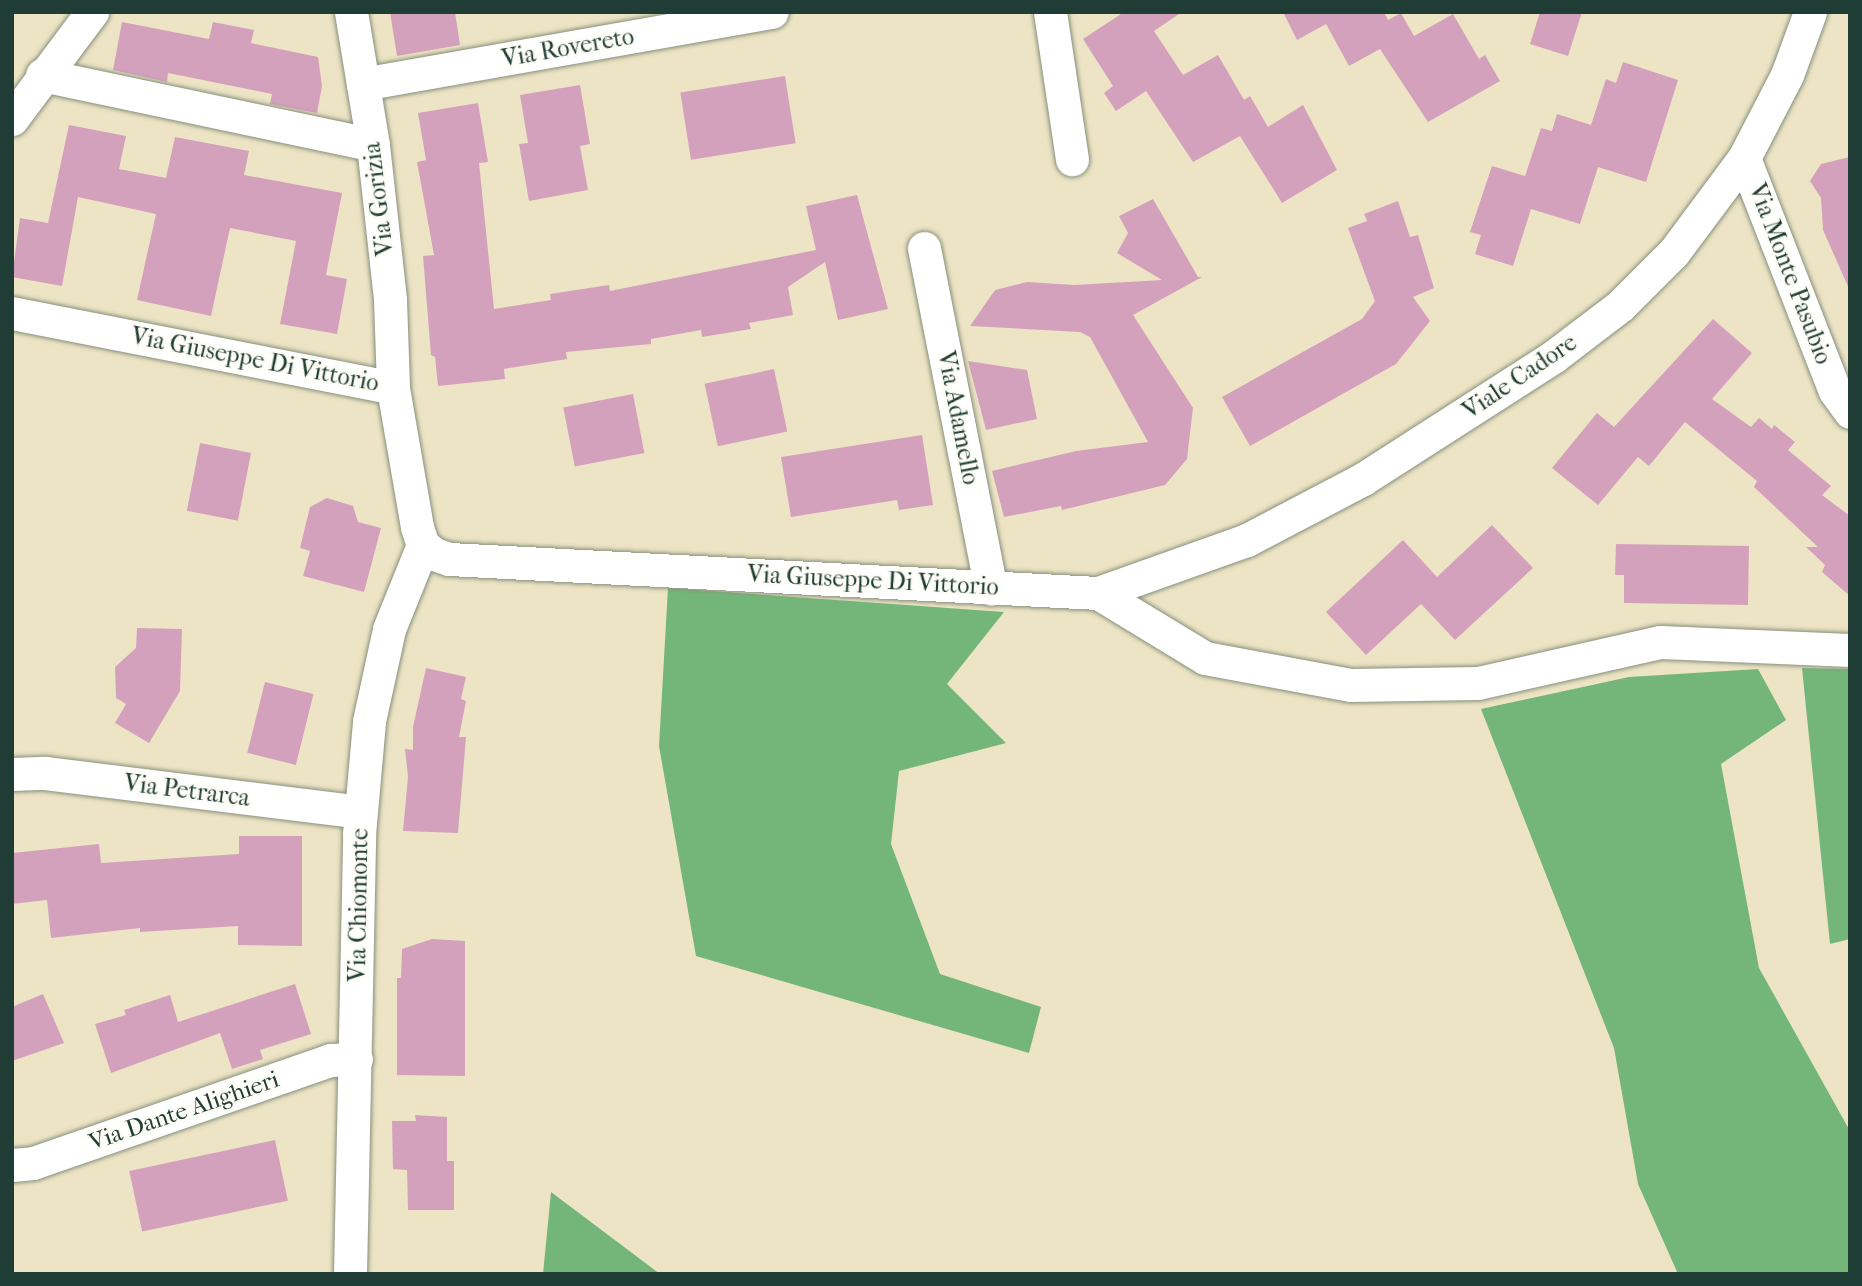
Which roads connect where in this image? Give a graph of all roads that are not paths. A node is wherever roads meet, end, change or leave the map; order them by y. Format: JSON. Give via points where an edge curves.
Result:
{"nodes":[{"id":1,"x":92,"y":12,"type":"edge"},
{"id":2,"x":351,"y":12,"type":"edge"},
{"id":3,"x":772,"y":12,"type":"edge"},
{"id":4,"x":1050,"y":12,"type":"edge"},
{"id":5,"x":1810,"y":12,"type":"edge"},
{"id":6,"x":42,"y":75,"type":"junction"},
{"id":7,"x":363,"y":84,"type":"junction"},
{"id":8,"x":12,"y":119,"type":"edge"},
{"id":9,"x":373,"y":145,"type":"junction"},
{"id":10,"x":1744,"y":158,"type":"junction"},
{"id":11,"x":1072,"y":159,"type":"dead end"},
{"id":12,"x":924,"y":248,"type":"dead end"},
{"id":13,"x":12,"y":313,"type":"edge"},
{"id":14,"x":393,"y":388,"type":"junction"},
{"id":15,"x":1845,"y":395,"type":"edge"},
{"id":16,"x":423,"y":545,"type":"junction"},
{"id":17,"x":992,"y":588,"type":"junction"},
{"id":18,"x":1098,"y":593,"type":"junction"},
{"id":19,"x":1850,"y":650,"type":"edge"},
{"id":20,"x":12,"y":774,"type":"edge"},
{"id":21,"x":361,"y":812,"type":"junction"},
{"id":22,"x":356,"y":1059,"type":"junction"},
{"id":23,"x":12,"y":1165,"type":"edge"},
{"id":24,"x":350,"y":1274,"type":"edge"}],
"edges":[{"from":1,"to":6,"type":"street"},
{"from":2,"to":7,"type":"street","name":"Via Gorizia"},
{"from":3,"to":7,"type":"street","name":"Via Rovereto"},
{"from":4,"to":11,"type":"street"},
{"from":5,"to":10,"type":"street","name":"Viale Cadore","via":[[1787,75]]},
{"from":6,"to":8,"type":"street"},
{"from":6,"to":9,"type":"street"},
{"from":7,"to":9,"type":"street","name":"Via Gorizia"},
{"from":9,"to":14,"type":"street","name":"Via Gorizia","via":[[390,300]]},
{"from":10,"to":15,"type":"street","name":"Via Monte Pasubio"},
{"from":10,"to":18,"type":"street","name":"Viale Cadore","via":[[1674,251],[1620,306],[1553,357],[1363,479],[1247,540]]},
{"from":12,"to":17,"type":"street","name":"Via Adamello"},
{"from":13,"to":14,"type":"street","name":"Via Giuseppe Di Vittorio"},
{"from":14,"to":16,"type":"street","name":"Via Giuseppe Di Vittorio"},
{"from":16,"to":17,"type":"street","name":"Via Giuseppe Di Vittorio","via":[[449,559]]},
{"from":16,"to":21,"type":"street","name":"Via Chiomonte","via":[[389,629],[369,720]]},
{"from":17,"to":18,"type":"street","name":"Via Giuseppe Di Vittorio"},
{"from":18,"to":19,"type":"street","name":"Via Giuseppe Di Vittorio","via":[[1205,658],[1351,685],[1478,683],[1660,642]]},
{"from":20,"to":21,"type":"street","name":"Via Petrarca","via":[[45,773]]},
{"from":21,"to":22,"type":"street","name":"Via Chiomonte"},
{"from":22,"to":23,"type":"street","name":"Via Dante Alighieri","via":[[330,1060],[33,1163]]},
{"from":22,"to":24,"type":"street","name":"Via Chiomonte"}]}
